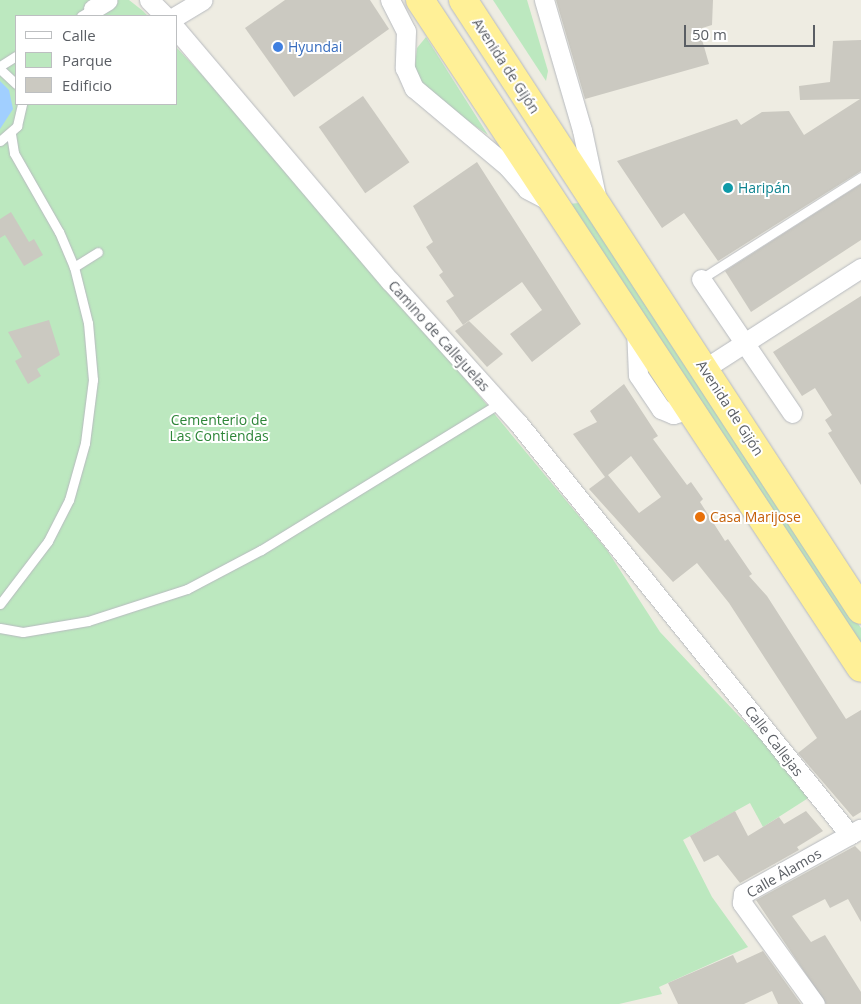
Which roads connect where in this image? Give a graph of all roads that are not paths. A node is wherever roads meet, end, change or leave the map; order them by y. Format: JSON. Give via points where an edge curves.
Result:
{"nodes":[{"id":1,"x":149,"y":0,"type":"edge"},
{"id":2,"x":203,"y":0,"type":"edge"},
{"id":3,"x":390,"y":0,"type":"edge"},
{"id":4,"x":420,"y":0,"type":"edge"},
{"id":5,"x":449,"y":0,"type":"edge"},
{"id":6,"x":463,"y":0,"type":"edge"},
{"id":7,"x":544,"y":0,"type":"edge"},
{"id":8,"x":164,"y":15,"type":"edge"},
{"id":9,"x":178,"y":15,"type":"edge"},
{"id":10,"x":178,"y":31,"type":"edge"},
{"id":11,"x":15,"y":57,"type":"edge"},
{"id":12,"x":0,"y":68,"type":"edge"},
{"id":13,"x":15,"y":83,"type":"edge"},
{"id":14,"x":530,"y":104,"type":"junction"},
{"id":15,"x":25,"y":105,"type":"edge"},
{"id":16,"x":11,"y":134,"type":"junction"},
{"id":17,"x":0,"y":142,"type":"edge"},
{"id":18,"x":14,"y":153,"type":"junction"},
{"id":19,"x":861,"y":177,"type":"edge"},
{"id":20,"x":556,"y":205,"type":"junction"},
{"id":21,"x":598,"y":207,"type":"junction"},
{"id":22,"x":98,"y":252,"type":"dead end"},
{"id":23,"x":74,"y":267,"type":"junction"},
{"id":24,"x":861,"y":268,"type":"edge"},
{"id":25,"x":701,"y":279,"type":"joint"},
{"id":26,"x":743,"y":343,"type":"junction"},
{"id":27,"x":704,"y":369,"type":"junction"},
{"id":28,"x":500,"y":403,"type":"junction"},
{"id":29,"x":792,"y":413,"type":"dead end"},
{"id":30,"x":0,"y":604,"type":"edge"},
{"id":31,"x":860,"y":608,"type":"edge"},
{"id":32,"x":0,"y":628,"type":"edge"},
{"id":33,"x":700,"y":645,"type":"joint"},
{"id":34,"x":861,"y":668,"type":"edge"},
{"id":35,"x":857,"y":833,"type":"edge"},
{"id":36,"x":815,"y":1004,"type":"edge"}],
"edges":[{"from":1,"to":8,"type":"street"},
{"from":2,"to":9,"type":"street"},
{"from":3,"to":20,"type":"street","via":[[406,31],[406,68],[414,88],[508,167],[527,189]]},
{"from":4,"to":20,"type":"highway"},
{"from":5,"to":14,"type":"highway","via":[[503,82]]},
{"from":6,"to":14,"type":"highway","name":"Avenida de Gijón"},
{"from":7,"to":21,"type":"street","name":"Avenida de Gijón","via":[[582,130]]},
{"from":10,"to":28,"type":"street","name":"Camino de Callejuelas","via":[[390,281]]},
{"from":11,"to":12,"type":"lane"},
{"from":12,"to":13,"type":"lane"},
{"from":14,"to":21,"type":"highway","name":"Avenida de Gijón"},
{"from":15,"to":16,"type":"lane"},
{"from":16,"to":17,"type":"lane"},
{"from":16,"to":18,"type":"lane"},
{"from":17,"to":18,"type":"lane"},
{"from":18,"to":23,"type":"lane","via":[[59,232]]},
{"from":19,"to":25,"type":"lane"},
{"from":20,"to":34,"type":"highway"},
{"from":21,"to":27,"type":"highway","name":"Avenida de Gijón"},
{"from":22,"to":23,"type":"lane"},
{"from":23,"to":30,"type":"lane","via":[[88,323],[93,380],[85,442],[69,500],[48,541]]},
{"from":24,"to":26,"type":"street"},
{"from":25,"to":26,"type":"street"},
{"from":26,"to":27,"type":"street"},
{"from":26,"to":29,"type":"street"},
{"from":27,"to":31,"type":"highway","name":"Avenida de Gijón"},
{"from":28,"to":32,"type":"lane","via":[[261,550],[187,589],[88,621],[23,632]]},
{"from":28,"to":33,"type":"street","name":"Camino de Callejuelas"},
{"from":33,"to":35,"type":"street","name":"Calle Callejas"},
{"from":35,"to":36,"type":"street","name":"Calle Álamos","via":[[743,894],[742,904]]}]}
